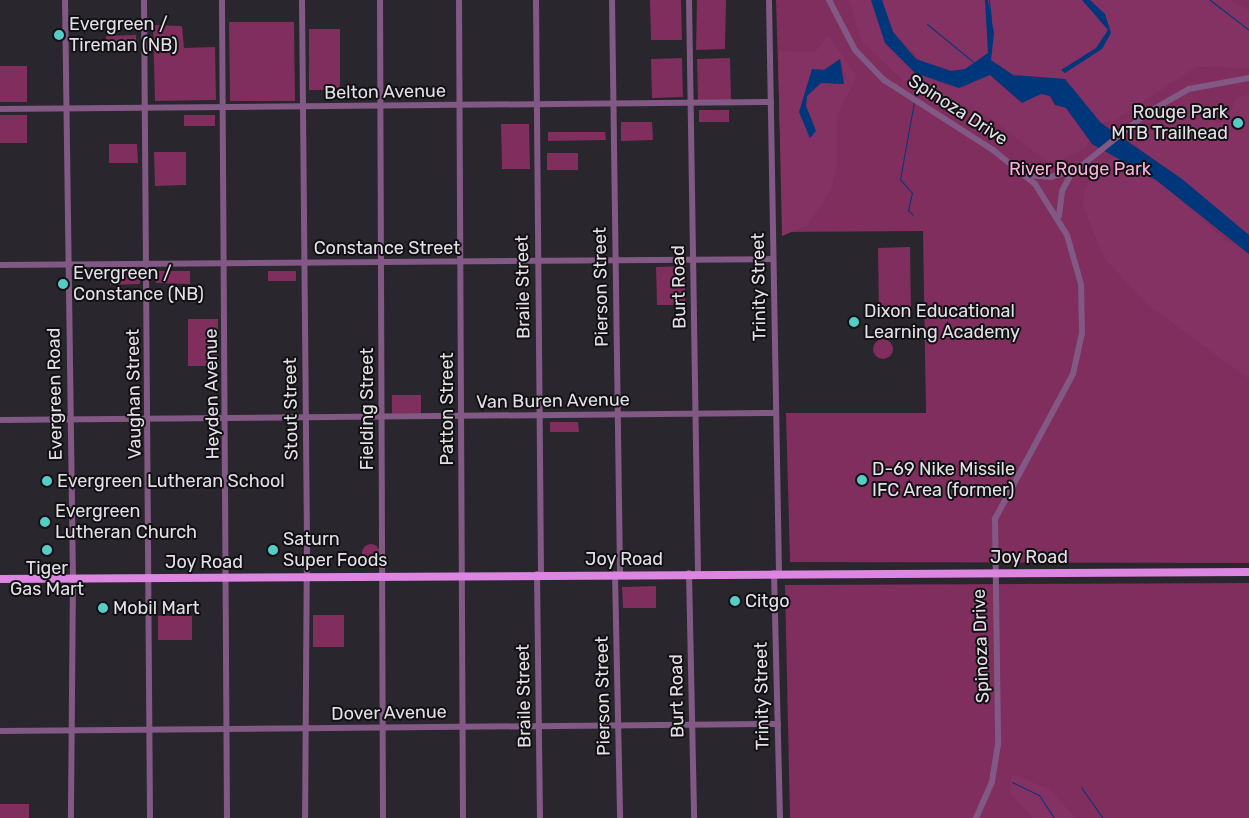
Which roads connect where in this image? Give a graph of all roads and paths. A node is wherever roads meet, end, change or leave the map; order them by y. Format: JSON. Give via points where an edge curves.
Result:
{"nodes":[{"id":1,"x":65,"y":0,"type":"edge"},
{"id":2,"x":144,"y":0,"type":"edge"},
{"id":3,"x":222,"y":0,"type":"edge"},
{"id":4,"x":302,"y":0,"type":"edge"},
{"id":5,"x":380,"y":0,"type":"edge"},
{"id":6,"x":459,"y":0,"type":"edge"},
{"id":7,"x":536,"y":0,"type":"edge"},
{"id":8,"x":612,"y":0,"type":"edge"},
{"id":9,"x":688,"y":0,"type":"edge"},
{"id":10,"x":769,"y":0,"type":"edge"},
{"id":11,"x":829,"y":0,"type":"edge"},
{"id":12,"x":1249,"y":78,"type":"edge"},
{"id":13,"x":771,"y":102,"type":"junction"},
{"id":14,"x":614,"y":104,"type":"junction"},
{"id":15,"x":691,"y":104,"type":"junction"},
{"id":16,"x":459,"y":106,"type":"junction"},
{"id":17,"x":537,"y":106,"type":"junction"},
{"id":18,"x":380,"y":107,"type":"junction"},
{"id":19,"x":146,"y":108,"type":"junction"},
{"id":20,"x":224,"y":108,"type":"junction"},
{"id":21,"x":302,"y":108,"type":"junction"},
{"id":22,"x":0,"y":109,"type":"edge"},
{"id":23,"x":66,"y":109,"type":"junction"},
{"id":24,"x":1077,"y":167,"type":"junction"},
{"id":25,"x":1026,"y":175,"type":"junction"},
{"id":26,"x":1060,"y":222,"type":"junction"},
{"id":27,"x":774,"y":259,"type":"junction"},
{"id":28,"x":693,"y":260,"type":"junction"},
{"id":29,"x":615,"y":261,"type":"junction"},
{"id":30,"x":537,"y":262,"type":"junction"},
{"id":31,"x":381,"y":263,"type":"junction"},
{"id":32,"x":461,"y":263,"type":"junction"},
{"id":33,"x":226,"y":264,"type":"junction"},
{"id":34,"x":304,"y":264,"type":"junction"},
{"id":35,"x":0,"y":265,"type":"edge"},
{"id":36,"x":69,"y":265,"type":"junction"},
{"id":37,"x":148,"y":265,"type":"junction"},
{"id":38,"x":776,"y":413,"type":"junction"},
{"id":39,"x":696,"y":414,"type":"junction"},
{"id":40,"x":618,"y":415,"type":"junction"},
{"id":41,"x":540,"y":416,"type":"junction"},
{"id":42,"x":462,"y":417,"type":"junction"},
{"id":43,"x":227,"y":418,"type":"junction"},
{"id":44,"x":306,"y":418,"type":"junction"},
{"id":45,"x":382,"y":418,"type":"junction"},
{"id":46,"x":70,"y":419,"type":"junction"},
{"id":47,"x":150,"y":419,"type":"junction"},
{"id":48,"x":0,"y":420,"type":"edge"},
{"id":49,"x":994,"y":572,"type":"junction"},
{"id":50,"x":1249,"y":572,"type":"edge"},
{"id":51,"x":689,"y":573,"type":"junction"},
{"id":52,"x":698,"y":573,"type":"junction"},
{"id":53,"x":777,"y":573,"type":"junction"},
{"id":54,"x":539,"y":574,"type":"junction"},
{"id":55,"x":617,"y":574,"type":"junction"},
{"id":56,"x":463,"y":575,"type":"junction"},
{"id":57,"x":307,"y":576,"type":"junction"},
{"id":58,"x":383,"y":576,"type":"junction"},
{"id":59,"x":151,"y":577,"type":"junction"},
{"id":60,"x":229,"y":577,"type":"junction"},
{"id":61,"x":73,"y":578,"type":"junction"},
{"id":62,"x":0,"y":579,"type":"edge"},
{"id":63,"x":778,"y":724,"type":"junction"},
{"id":64,"x":692,"y":725,"type":"junction"},
{"id":65,"x":540,"y":726,"type":"junction"},
{"id":66,"x":618,"y":726,"type":"junction"},
{"id":67,"x":463,"y":727,"type":"junction"},
{"id":68,"x":384,"y":728,"type":"junction"},
{"id":69,"x":228,"y":729,"type":"junction"},
{"id":70,"x":306,"y":729,"type":"junction"},
{"id":71,"x":151,"y":730,"type":"junction"},
{"id":72,"x":0,"y":731,"type":"edge"},
{"id":73,"x":72,"y":731,"type":"junction"},
{"id":74,"x":71,"y":818,"type":"edge"},
{"id":75,"x":150,"y":818,"type":"edge"},
{"id":76,"x":227,"y":818,"type":"edge"},
{"id":77,"x":305,"y":818,"type":"edge"},
{"id":78,"x":383,"y":818,"type":"edge"},
{"id":79,"x":463,"y":818,"type":"edge"},
{"id":80,"x":540,"y":818,"type":"edge"},
{"id":81,"x":620,"y":818,"type":"edge"},
{"id":82,"x":694,"y":818,"type":"edge"},
{"id":83,"x":780,"y":818,"type":"edge"},
{"id":84,"x":976,"y":818,"type":"edge"}],
"edges":[{"from":1,"to":23,"type":"street","name":"Evergreen Road"},
{"from":2,"to":19,"type":"street","name":"Vaughan Street"},
{"from":3,"to":20,"type":"street","name":"Heyden Avenue"},
{"from":4,"to":21,"type":"street","name":"Stout Street"},
{"from":5,"to":18,"type":"street","name":"Fielding Street"},
{"from":6,"to":16,"type":"street","name":"Patton Street"},
{"from":7,"to":17,"type":"street","name":"Braile Street"},
{"from":8,"to":14,"type":"street","name":"Pierson Street"},
{"from":9,"to":15,"type":"street","name":"Burt Road"},
{"from":10,"to":13,"type":"street","name":"Trinity Street"},
{"from":11,"to":25,"type":"street","name":"Spinoza Drive","via":[[855,50],[884,80]]},
{"from":12,"to":24,"type":"street","via":[[1181,93]]},
{"from":13,"to":15,"type":"street","name":"Belton Avenue"},
{"from":13,"to":27,"type":"street","name":"Trinity Street"},
{"from":14,"to":15,"type":"street","name":"Belton Avenue"},
{"from":14,"to":17,"type":"street","name":"Belton Avenue"},
{"from":14,"to":29,"type":"street","name":"Pierson Street"},
{"from":15,"to":28,"type":"street","name":"Burt Road"},
{"from":16,"to":17,"type":"street","name":"Belton Avenue"},
{"from":16,"to":18,"type":"street","name":"Belton Avenue"},
{"from":16,"to":32,"type":"street","name":"Patton Street"},
{"from":17,"to":30,"type":"street","name":"Braile Street"},
{"from":18,"to":21,"type":"street","name":"Belton Avenue"},
{"from":18,"to":31,"type":"street","name":"Fielding Street"},
{"from":19,"to":20,"type":"street","name":"Belton Avenue"},
{"from":19,"to":23,"type":"street","name":"Belton Avenue"},
{"from":19,"to":37,"type":"street","name":"Vaughan Street"},
{"from":20,"to":21,"type":"street","name":"Belton Avenue"},
{"from":20,"to":33,"type":"street","name":"Heyden Avenue"},
{"from":21,"to":34,"type":"street","name":"Stout Street"},
{"from":22,"to":23,"type":"street","name":"Belton Avenue"},
{"from":23,"to":36,"type":"street","name":"Evergreen Road"},
{"from":24,"to":25,"type":"street","via":[[1051,176]]},
{"from":24,"to":26,"type":"street","via":[[1062,191]]},
{"from":25,"to":26,"type":"street","name":"Spinoza Drive"},
{"from":26,"to":49,"type":"street","name":"Spinoza Drive","via":[[1081,284],[1080,347],[1062,399],[997,511]]},
{"from":27,"to":28,"type":"street","name":"Constance Street"},
{"from":27,"to":38,"type":"street","name":"Trinity Street"},
{"from":28,"to":29,"type":"street","name":"Constance Street"},
{"from":28,"to":39,"type":"street","name":"Burt Road"},
{"from":29,"to":30,"type":"street","name":"Constance Street"},
{"from":29,"to":40,"type":"street","name":"Pierson Street"},
{"from":30,"to":32,"type":"street","name":"Constance Street"},
{"from":30,"to":41,"type":"street","name":"Braile Street"},
{"from":31,"to":32,"type":"street","name":"Constance Street"},
{"from":31,"to":34,"type":"street","name":"Constance Street"},
{"from":31,"to":45,"type":"street","name":"Fielding Street"},
{"from":32,"to":42,"type":"street","name":"Patton Street"},
{"from":33,"to":34,"type":"street","name":"Constance Street"},
{"from":33,"to":37,"type":"street","name":"Constance Street"},
{"from":33,"to":43,"type":"street","name":"Heyden Avenue"},
{"from":34,"to":44,"type":"street","name":"Stout Street"},
{"from":35,"to":36,"type":"street","name":"Constance Street"},
{"from":36,"to":37,"type":"street","name":"Constance Street"},
{"from":36,"to":46,"type":"street","name":"Evergreen Road"},
{"from":37,"to":47,"type":"street","name":"Vaughan Street"},
{"from":38,"to":39,"type":"street","name":"Van Buren Avenue"},
{"from":38,"to":53,"type":"street","name":"Trinity Street"},
{"from":39,"to":40,"type":"street","name":"Van Buren Avenue"},
{"from":39,"to":52,"type":"street","name":"Burt Road"},
{"from":40,"to":41,"type":"street","name":"Van Buren Avenue"},
{"from":40,"to":55,"type":"street","name":"Pierson Street"},
{"from":41,"to":42,"type":"street","name":"Van Buren Avenue"},
{"from":41,"to":54,"type":"street","name":"Braile Street"},
{"from":42,"to":45,"type":"street","name":"Van Buren Avenue"},
{"from":42,"to":56,"type":"street","name":"Patton Street"},
{"from":43,"to":44,"type":"street","name":"Van Buren Avenue"},
{"from":43,"to":47,"type":"street","name":"Van Buren Avenue"},
{"from":43,"to":60,"type":"street","name":"Heyden Avenue"},
{"from":44,"to":45,"type":"street","name":"Van Buren Avenue"},
{"from":44,"to":57,"type":"street","name":"Stout Street"},
{"from":45,"to":58,"type":"street","name":"Fielding Street"},
{"from":46,"to":47,"type":"street","name":"Van Buren Avenue"},
{"from":46,"to":48,"type":"street","name":"Van Buren Avenue"},
{"from":46,"to":61,"type":"street","name":"Evergreen Road"},
{"from":47,"to":59,"type":"street","name":"Vaughan Street"},
{"from":49,"to":50,"type":"main road","name":"Joy Road"},
{"from":49,"to":53,"type":"main road","name":"Joy Road"},
{"from":49,"to":84,"type":"street","name":"Spinoza Drive","via":[[998,744],[992,782]]},
{"from":51,"to":52,"type":"main road","name":"Joy Road"},
{"from":51,"to":55,"type":"main road","name":"Joy Road"},
{"from":51,"to":64,"type":"street","name":"Burt Road"},
{"from":52,"to":53,"type":"main road","name":"Joy Road"},
{"from":53,"to":63,"type":"street","name":"Trinity Street"},
{"from":54,"to":55,"type":"main road","name":"Joy Road"},
{"from":54,"to":56,"type":"main road","name":"Joy Road"},
{"from":54,"to":65,"type":"street","name":"Braile Street"},
{"from":55,"to":66,"type":"street","name":"Pierson Street"},
{"from":56,"to":58,"type":"main road","name":"Joy Road"},
{"from":56,"to":67,"type":"street","name":"Patton Street"},
{"from":57,"to":58,"type":"main road","name":"Joy Road"},
{"from":57,"to":60,"type":"main road","name":"Joy Road"},
{"from":57,"to":70,"type":"street","name":"Stout Street"},
{"from":58,"to":68,"type":"street","name":"Fielding Street"},
{"from":59,"to":60,"type":"main road","name":"Joy Road"},
{"from":59,"to":61,"type":"main road","name":"Joy Road"},
{"from":59,"to":71,"type":"street","name":"Vaughan Street"},
{"from":60,"to":69,"type":"street","name":"Heyden Avenue"},
{"from":61,"to":62,"type":"main road","name":"Joy Road"},
{"from":61,"to":73,"type":"street","name":"Evergreen Road"},
{"from":63,"to":64,"type":"street","name":"Dover Avenue"},
{"from":63,"to":83,"type":"street","name":"Trinity Street"},
{"from":64,"to":66,"type":"street","name":"Dover Avenue"},
{"from":64,"to":82,"type":"street","name":"Burt Road"},
{"from":65,"to":66,"type":"street","name":"Dover Avenue"},
{"from":65,"to":67,"type":"street","name":"Dover Avenue"},
{"from":65,"to":80,"type":"street","name":"Braile Street"},
{"from":66,"to":81,"type":"street","name":"Pierson Street"},
{"from":67,"to":68,"type":"street","name":"Dover Avenue"},
{"from":67,"to":79,"type":"street","name":"Patton Street"},
{"from":68,"to":70,"type":"street","name":"Dover Avenue"},
{"from":68,"to":78,"type":"street","name":"Fielding Street"},
{"from":69,"to":70,"type":"street","name":"Dover Avenue"},
{"from":69,"to":71,"type":"street","name":"Dover Avenue"},
{"from":69,"to":76,"type":"street","name":"Heyden Avenue"},
{"from":70,"to":77,"type":"street","name":"Stout Street"},
{"from":71,"to":73,"type":"street","name":"Dover Avenue"},
{"from":71,"to":75,"type":"street","name":"Vaughan Street"},
{"from":72,"to":73,"type":"street","name":"Dover Avenue"},
{"from":73,"to":74,"type":"street","name":"Evergreen Road"}]}
